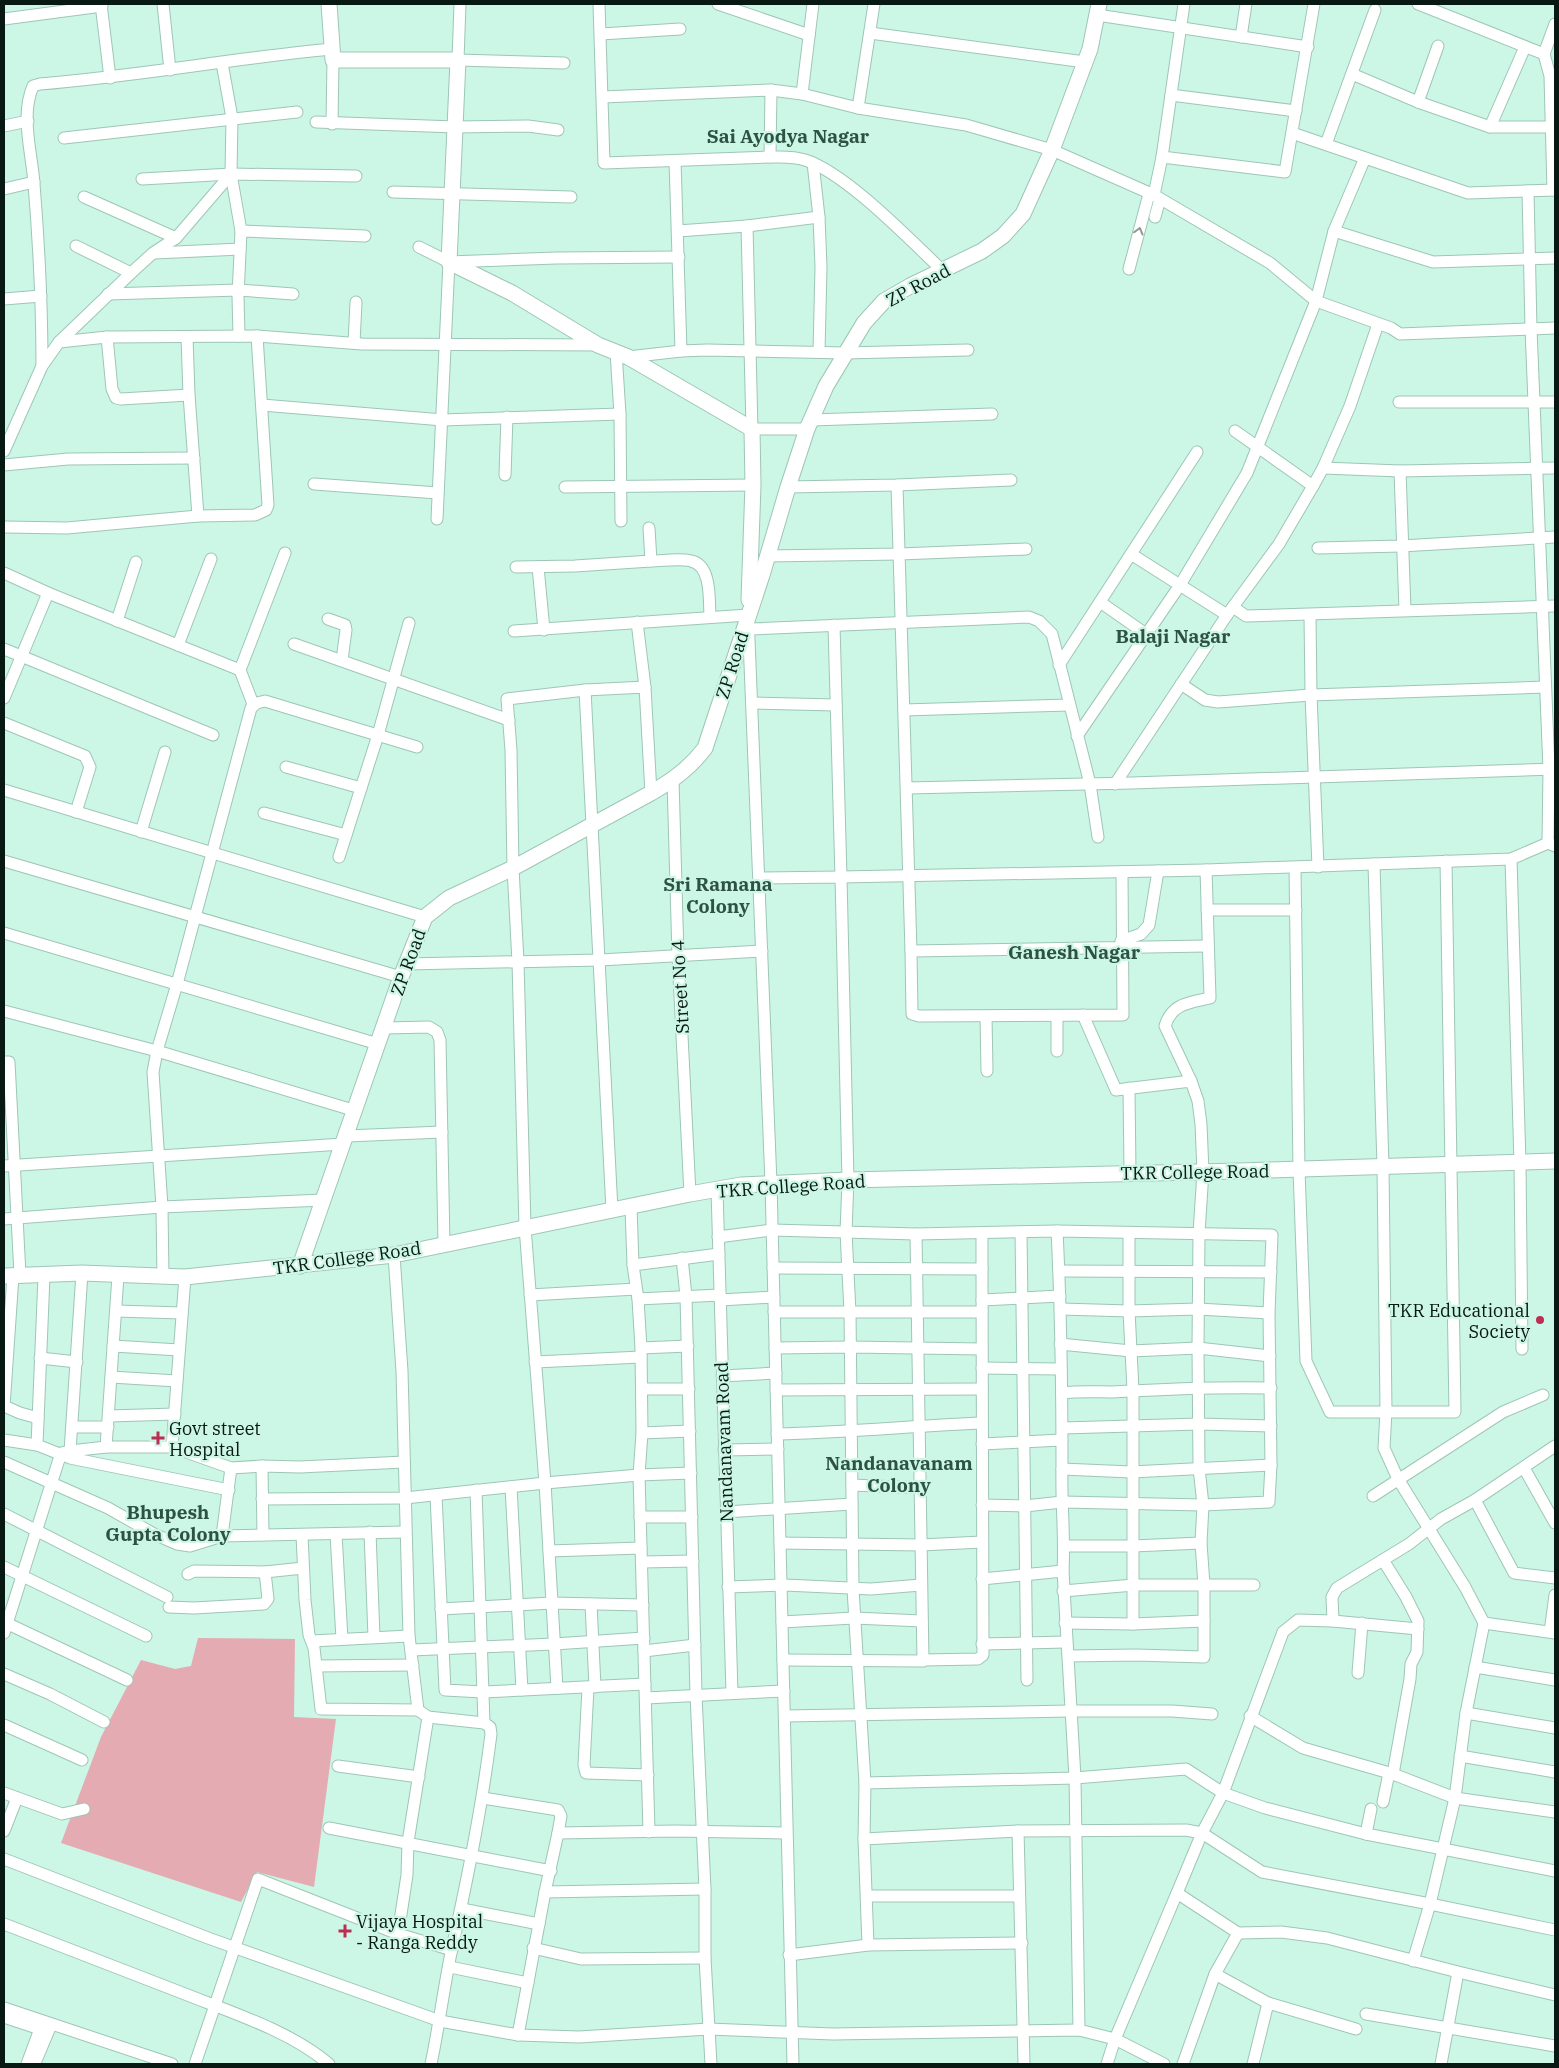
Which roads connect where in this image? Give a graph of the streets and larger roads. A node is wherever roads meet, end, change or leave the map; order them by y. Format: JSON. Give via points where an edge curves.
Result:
{"nodes":[{"id":1,"x":163,"y":4,"type":"edge"},
{"id":2,"x":329,"y":4,"type":"edge"},
{"id":3,"x":460,"y":4,"type":"edge"},
{"id":4,"x":599,"y":4,"type":"edge"},
{"id":5,"x":718,"y":4,"type":"edge"},
{"id":6,"x":814,"y":4,"type":"edge"},
{"id":7,"x":874,"y":4,"type":"edge"},
{"id":8,"x":1184,"y":4,"type":"edge"},
{"id":9,"x":1246,"y":4,"type":"edge"},
{"id":10,"x":1314,"y":4,"type":"edge"},
{"id":11,"x":1418,"y":4,"type":"edge"},
{"id":12,"x":101,"y":5,"type":"edge"},
{"id":13,"x":1439,"y":8,"type":"edge"},
{"id":14,"x":1098,"y":9,"type":"edge"},
{"id":15,"x":1375,"y":10,"type":"dead end"},
{"id":16,"x":4,"y":19,"type":"edge"},
{"id":17,"x":1555,"y":24,"type":"edge"},
{"id":18,"x":1180,"y":27,"type":"junction"},
{"id":19,"x":680,"y":29,"type":"dead end"},
{"id":20,"x":870,"y":33,"type":"junction"},
{"id":21,"x":601,"y":34,"type":"junction"},
{"id":22,"x":810,"y":35,"type":"junction"},
{"id":23,"x":1240,"y":37,"type":"junction"},
{"id":24,"x":1438,"y":46,"type":"dead end"},
{"id":25,"x":1308,"y":47,"type":"junction"},
{"id":26,"x":1526,"y":48,"type":"junction"},
{"id":27,"x":1544,"y":54,"type":"junction"},
{"id":28,"x":333,"y":55,"type":"junction"},
{"id":29,"x":458,"y":60,"type":"junction"},
{"id":30,"x":1085,"y":62,"type":"junction"},
{"id":31,"x":564,"y":63,"type":"dead end"},
{"id":32,"x":222,"y":64,"type":"junction"},
{"id":33,"x":170,"y":70,"type":"junction"},
{"id":34,"x":1352,"y":74,"type":"junction"},
{"id":35,"x":1553,"y":76,"type":"edge"},
{"id":36,"x":110,"y":78,"type":"junction"},
{"id":37,"x":771,"y":90,"type":"junction"},
{"id":38,"x":802,"y":94,"type":"junction"},
{"id":39,"x":1171,"y":94,"type":"junction"},
{"id":40,"x":603,"y":97,"type":"junction"},
{"id":41,"x":1418,"y":102,"type":"junction"},
{"id":42,"x":858,"y":108,"type":"junction"},
{"id":43,"x":1296,"y":111,"type":"junction"},
{"id":44,"x":297,"y":112,"type":"dead end"},
{"id":45,"x":232,"y":118,"type":"junction"},
{"id":46,"x":28,"y":121,"type":"junction"},
{"id":47,"x":316,"y":122,"type":"dead end"},
{"id":48,"x":332,"y":124,"type":"junction"},
{"id":49,"x":4,"y":126,"type":"edge"},
{"id":50,"x":1551,"y":126,"type":"junction"},
{"id":51,"x":1490,"y":127,"type":"junction"},
{"id":52,"x":455,"y":128,"type":"junction"},
{"id":53,"x":558,"y":130,"type":"dead end"},
{"id":54,"x":1292,"y":133,"type":"junction"},
{"id":55,"x":64,"y":138,"type":"dead end"},
{"id":56,"x":1326,"y":144,"type":"junction"},
{"id":57,"x":1052,"y":150,"type":"junction"},
{"id":58,"x":770,"y":157,"type":"junction"},
{"id":59,"x":1162,"y":157,"type":"junction"},
{"id":60,"x":1364,"y":158,"type":"junction"},
{"id":61,"x":676,"y":161,"type":"junction"},
{"id":62,"x":813,"y":163,"type":"junction"},
{"id":63,"x":231,"y":174,"type":"junction"},
{"id":64,"x":356,"y":176,"type":"dead end"},
{"id":65,"x":142,"y":180,"type":"dead end"},
{"id":66,"x":34,"y":182,"type":"junction"},
{"id":67,"x":4,"y":189,"type":"edge"},
{"id":68,"x":1554,"y":190,"type":"edge"},
{"id":69,"x":1528,"y":191,"type":"junction"},
{"id":70,"x":393,"y":192,"type":"dead end"},
{"id":71,"x":452,"y":194,"type":"junction"},
{"id":72,"x":1154,"y":196,"type":"junction"},
{"id":73,"x":84,"y":197,"type":"dead end"},
{"id":74,"x":571,"y":197,"type":"dead end"},
{"id":75,"x":819,"y":217,"type":"junction"},
{"id":76,"x":1155,"y":217,"type":"dead end"},
{"id":77,"x":747,"y":226,"type":"junction"},
{"id":78,"x":241,"y":231,"type":"junction"},
{"id":79,"x":678,"y":231,"type":"junction"},
{"id":80,"x":1334,"y":231,"type":"junction"},
{"id":81,"x":365,"y":236,"type":"dead end"},
{"id":82,"x":176,"y":238,"type":"junction"},
{"id":83,"x":76,"y":246,"type":"dead end"},
{"id":84,"x":419,"y":247,"type":"dead end"},
{"id":85,"x":240,"y":249,"type":"junction"},
{"id":86,"x":153,"y":253,"type":"junction"},
{"id":87,"x":680,"y":257,"type":"junction"},
{"id":88,"x":1555,"y":258,"type":"edge"},
{"id":89,"x":1529,"y":259,"type":"junction"},
{"id":90,"x":449,"y":262,"type":"junction"},
{"id":91,"x":1129,"y":269,"type":"dead end"},
{"id":92,"x":942,"y":270,"type":"junction"},
{"id":93,"x":131,"y":273,"type":"junction"},
{"id":94,"x":239,"y":290,"type":"junction"},
{"id":95,"x":108,"y":294,"type":"junction"},
{"id":96,"x":293,"y":294,"type":"dead end"},
{"id":97,"x":41,"y":296,"type":"junction"},
{"id":98,"x":4,"y":299,"type":"edge"},
{"id":99,"x":1316,"y":301,"type":"junction"},
{"id":100,"x":356,"y":302,"type":"dead end"},
{"id":101,"x":1378,"y":324,"type":"junction"},
{"id":102,"x":1555,"y":328,"type":"edge"},
{"id":103,"x":1531,"y":330,"type":"junction"},
{"id":104,"x":239,"y":336,"type":"junction"},
{"id":105,"x":257,"y":336,"type":"junction"},
{"id":106,"x":107,"y":337,"type":"junction"},
{"id":107,"x":187,"y":337,"type":"junction"},
{"id":108,"x":59,"y":342,"type":"junction"},
{"id":109,"x":354,"y":343,"type":"junction"},
{"id":110,"x":446,"y":344,"type":"junction"},
{"id":111,"x":598,"y":346,"type":"junction"},
{"id":112,"x":968,"y":350,"type":"dead end"},
{"id":113,"x":681,"y":351,"type":"junction"},
{"id":114,"x":751,"y":351,"type":"junction"},
{"id":115,"x":819,"y":352,"type":"junction"},
{"id":116,"x":845,"y":353,"type":"junction"},
{"id":117,"x":622,"y":355,"type":"junction"},
{"id":118,"x":42,"y":366,"type":"junction"},
{"id":119,"x":189,"y":395,"type":"junction"},
{"id":120,"x":1399,"y":402,"type":"dead end"},
{"id":121,"x":1555,"y":402,"type":"edge"},
{"id":122,"x":1535,"y":403,"type":"junction"},
{"id":123,"x":262,"y":404,"type":"junction"},
{"id":124,"x":620,"y":414,"type":"junction"},
{"id":125,"x":992,"y":414,"type":"dead end"},
{"id":126,"x":507,"y":417,"type":"junction"},
{"id":127,"x":443,"y":420,"type":"junction"},
{"id":128,"x":810,"y":425,"type":"junction"},
{"id":129,"x":752,"y":430,"type":"junction"},
{"id":130,"x":1235,"y":431,"type":"dead end"},
{"id":131,"x":1258,"y":447,"type":"junction"},
{"id":132,"x":4,"y":451,"type":"edge"},
{"id":133,"x":1197,"y":452,"type":"dead end"},
{"id":134,"x":194,"y":458,"type":"junction"},
{"id":135,"x":4,"y":465,"type":"edge"},
{"id":136,"x":1323,"y":468,"type":"junction"},
{"id":137,"x":1555,"y":468,"type":"edge"},
{"id":138,"x":1538,"y":469,"type":"junction"},
{"id":139,"x":1400,"y":471,"type":"junction"},
{"id":140,"x":505,"y":475,"type":"dead end"},
{"id":141,"x":1011,"y":480,"type":"dead end"},
{"id":142,"x":314,"y":484,"type":"dead end"},
{"id":143,"x":753,"y":485,"type":"junction"},
{"id":144,"x":897,"y":485,"type":"junction"},
{"id":145,"x":1313,"y":486,"type":"junction"},
{"id":146,"x":565,"y":487,"type":"dead end"},
{"id":147,"x":620,"y":487,"type":"junction"},
{"id":148,"x":788,"y":487,"type":"junction"},
{"id":149,"x":438,"y":493,"type":"junction"},
{"id":150,"x":198,"y":516,"type":"junction"},
{"id":151,"x":437,"y":519,"type":"dead end"},
{"id":152,"x":622,"y":521,"type":"dead end"},
{"id":153,"x":6,"y":527,"type":"dead end"},
{"id":154,"x":649,"y":528,"type":"dead end"},
{"id":155,"x":1555,"y":537,"type":"edge"},
{"id":156,"x":1541,"y":538,"type":"junction"},
{"id":157,"x":1401,"y":546,"type":"junction"},
{"id":158,"x":1318,"y":548,"type":"dead end"},
{"id":159,"x":1026,"y":549,"type":"dead end"},
{"id":160,"x":285,"y":553,"type":"dead end"},
{"id":161,"x":900,"y":554,"type":"junction"},
{"id":162,"x":1131,"y":554,"type":"junction"},
{"id":163,"x":767,"y":556,"type":"junction"},
{"id":164,"x":211,"y":559,"type":"dead end"},
{"id":165,"x":651,"y":561,"type":"junction"},
{"id":166,"x":136,"y":562,"type":"dead end"},
{"id":167,"x":516,"y":567,"type":"dead end"},
{"id":168,"x":538,"y":568,"type":"junction"},
{"id":169,"x":4,"y":574,"type":"edge"},
{"id":170,"x":1180,"y":585,"type":"junction"},
{"id":171,"x":48,"y":593,"type":"junction"},
{"id":172,"x":1100,"y":602,"type":"junction"},
{"id":173,"x":1542,"y":606,"type":"junction"},
{"id":174,"x":1555,"y":606,"type":"edge"},
{"id":175,"x":1405,"y":610,"type":"junction"},
{"id":176,"x":1230,"y":611,"type":"junction"},
{"id":177,"x":1310,"y":615,"type":"junction"},
{"id":178,"x":710,"y":617,"type":"junction"},
{"id":179,"x":328,"y":619,"type":"dead end"},
{"id":180,"x":117,"y":621,"type":"junction"},
{"id":181,"x":637,"y":622,"type":"junction"},
{"id":182,"x":749,"y":622,"type":"junction"},
{"id":183,"x":902,"y":622,"type":"junction"},
{"id":184,"x":409,"y":623,"type":"dead end"},
{"id":185,"x":834,"y":625,"type":"junction"},
{"id":186,"x":544,"y":630,"type":"junction"},
{"id":187,"x":514,"y":631,"type":"dead end"},
{"id":188,"x":1146,"y":634,"type":"junction"},
{"id":189,"x":294,"y":644,"type":"dead end"},
{"id":190,"x":178,"y":645,"type":"junction"},
{"id":191,"x":4,"y":649,"type":"edge"},
{"id":192,"x":21,"y":656,"type":"junction"},
{"id":193,"x":342,"y":660,"type":"junction"},
{"id":194,"x":1059,"y":665,"type":"junction"},
{"id":195,"x":240,"y":670,"type":"junction"},
{"id":196,"x":393,"y":678,"type":"junction"},
{"id":197,"x":1549,"y":682,"type":"edge"},
{"id":198,"x":1181,"y":684,"type":"junction"},
{"id":199,"x":645,"y":687,"type":"junction"},
{"id":200,"x":585,"y":690,"type":"junction"},
{"id":201,"x":1310,"y":695,"type":"junction"},
{"id":202,"x":4,"y":698,"type":"edge"},
{"id":203,"x":753,"y":703,"type":"junction"},
{"id":204,"x":253,"y":704,"type":"junction"},
{"id":205,"x":836,"y":705,"type":"junction"},
{"id":206,"x":1069,"y":705,"type":"junction"},
{"id":207,"x":904,"y":710,"type":"junction"},
{"id":208,"x":508,"y":720,"type":"junction"},
{"id":209,"x":4,"y":723,"type":"edge"},
{"id":210,"x":213,"y":735,"type":"dead end"},
{"id":211,"x":378,"y":735,"type":"junction"},
{"id":212,"x":1077,"y":736,"type":"junction"},
{"id":213,"x":417,"y":747,"type":"dead end"},
{"id":214,"x":165,"y":752,"type":"dead end"},
{"id":215,"x":286,"y":766,"type":"dead end"},
{"id":216,"x":1552,"y":769,"type":"edge"},
{"id":217,"x":1315,"y":777,"type":"junction"},
{"id":218,"x":673,"y":780,"type":"junction"},
{"id":219,"x":1090,"y":784,"type":"junction"},
{"id":220,"x":1115,"y":784,"type":"junction"},
{"id":221,"x":361,"y":788,"type":"junction"},
{"id":222,"x":907,"y":788,"type":"junction"},
{"id":223,"x":4,"y":790,"type":"edge"},
{"id":224,"x":651,"y":793,"type":"junction"},
{"id":225,"x":76,"y":812,"type":"junction"},
{"id":226,"x":264,"y":813,"type":"dead end"},
{"id":227,"x":593,"y":824,"type":"junction"},
{"id":228,"x":141,"y":832,"type":"junction"},
{"id":229,"x":346,"y":835,"type":"junction"},
{"id":230,"x":1098,"y":837,"type":"dead end"},
{"id":231,"x":1552,"y":844,"type":"edge"},
{"id":232,"x":212,"y":854,"type":"junction"},
{"id":233,"x":339,"y":857,"type":"dead end"},
{"id":234,"x":1511,"y":859,"type":"junction"},
{"id":235,"x":4,"y":861,"type":"edge"},
{"id":236,"x":1446,"y":861,"type":"junction"},
{"id":237,"x":1374,"y":864,"type":"junction"},
{"id":238,"x":1318,"y":867,"type":"junction"},
{"id":239,"x":513,"y":868,"type":"junction"},
{"id":240,"x":1295,"y":868,"type":"junction"},
{"id":241,"x":1206,"y":870,"type":"junction"},
{"id":242,"x":1158,"y":871,"type":"junction"},
{"id":243,"x":1122,"y":872,"type":"junction"},
{"id":244,"x":909,"y":876,"type":"junction"},
{"id":245,"x":841,"y":877,"type":"junction"},
{"id":246,"x":760,"y":878,"type":"junction"},
{"id":247,"x":1207,"y":910,"type":"junction"},
{"id":248,"x":1296,"y":910,"type":"junction"},
{"id":249,"x":195,"y":916,"type":"junction"},
{"id":250,"x":425,"y":917,"type":"junction"},
{"id":251,"x":4,"y":933,"type":"edge"},
{"id":252,"x":1121,"y":944,"type":"junction"},
{"id":253,"x":1207,"y":946,"type":"junction"},
{"id":254,"x":762,"y":951,"type":"junction"},
{"id":255,"x":911,"y":951,"type":"junction"},
{"id":256,"x":678,"y":956,"type":"junction"},
{"id":257,"x":600,"y":960,"type":"junction"},
{"id":258,"x":518,"y":962,"type":"junction"},
{"id":259,"x":404,"y":970,"type":"junction"},
{"id":260,"x":177,"y":984,"type":"junction"},
{"id":261,"x":4,"y":1011,"type":"edge"},
{"id":262,"x":1083,"y":1015,"type":"junction"},
{"id":263,"x":986,"y":1016,"type":"junction"},
{"id":264,"x":1057,"y":1016,"type":"junction"},
{"id":265,"x":384,"y":1028,"type":"junction"},
{"id":266,"x":378,"y":1044,"type":"junction"},
{"id":267,"x":157,"y":1051,"type":"junction"},
{"id":268,"x":1057,"y":1051,"type":"dead end"},
{"id":269,"x":4,"y":1062,"type":"edge"},
{"id":270,"x":987,"y":1071,"type":"dead end"},
{"id":271,"x":1191,"y":1081,"type":"junction"},
{"id":272,"x":1129,"y":1088,"type":"junction"},
{"id":273,"x":356,"y":1111,"type":"junction"},
{"id":274,"x":8,"y":1114,"type":"edge"},
{"id":275,"x":442,"y":1132,"type":"junction"},
{"id":276,"x":345,"y":1140,"type":"junction"},
{"id":277,"x":159,"y":1156,"type":"junction"},
{"id":278,"x":1520,"y":1162,"type":"junction"},
{"id":279,"x":1555,"y":1162,"type":"edge"},
{"id":280,"x":1450,"y":1165,"type":"junction"},
{"id":281,"x":9,"y":1166,"type":"edge"},
{"id":282,"x":1383,"y":1167,"type":"junction"},
{"id":283,"x":1299,"y":1170,"type":"junction"},
{"id":284,"x":1203,"y":1172,"type":"junction"},
{"id":285,"x":1130,"y":1173,"type":"junction"},
{"id":286,"x":848,"y":1180,"type":"junction"},
{"id":287,"x":771,"y":1183,"type":"junction"},
{"id":288,"x":717,"y":1190,"type":"junction"},
{"id":289,"x":690,"y":1194,"type":"junction"},
{"id":290,"x":323,"y":1200,"type":"junction"},
{"id":291,"x":162,"y":1207,"type":"junction"},
{"id":292,"x":631,"y":1207,"type":"junction"},
{"id":293,"x":612,"y":1210,"type":"junction"},
{"id":294,"x":16,"y":1218,"type":"junction"},
{"id":295,"x":4,"y":1219,"type":"edge"},
{"id":296,"x":525,"y":1228,"type":"junction"},
{"id":297,"x":772,"y":1230,"type":"junction"},
{"id":298,"x":1057,"y":1231,"type":"junction"},
{"id":299,"x":846,"y":1232,"type":"junction"},
{"id":300,"x":1021,"y":1232,"type":"junction"},
{"id":301,"x":1129,"y":1233,"type":"junction"},
{"id":302,"x":1199,"y":1233,"type":"junction"},
{"id":303,"x":916,"y":1234,"type":"junction"},
{"id":304,"x":982,"y":1234,"type":"junction"},
{"id":305,"x":718,"y":1237,"type":"junction"},
{"id":306,"x":444,"y":1244,"type":"junction"},
{"id":307,"x":719,"y":1254,"type":"junction"},
{"id":308,"x":394,"y":1256,"type":"junction"},
{"id":309,"x":682,"y":1258,"type":"junction"},
{"id":310,"x":633,"y":1265,"type":"junction"},
{"id":311,"x":300,"y":1266,"type":"junction"},
{"id":312,"x":773,"y":1268,"type":"junction"},
{"id":313,"x":982,"y":1269,"type":"junction"},
{"id":314,"x":847,"y":1270,"type":"junction"},
{"id":315,"x":916,"y":1270,"type":"junction"},
{"id":316,"x":1059,"y":1271,"type":"junction"},
{"id":317,"x":1129,"y":1271,"type":"junction"},
{"id":318,"x":1199,"y":1272,"type":"junction"},
{"id":319,"x":1271,"y":1272,"type":"junction"},
{"id":320,"x":82,"y":1273,"type":"junction"},
{"id":321,"x":12,"y":1276,"type":"edge"},
{"id":322,"x":44,"y":1276,"type":"junction"},
{"id":323,"x":118,"y":1276,"type":"junction"},
{"id":324,"x":163,"y":1277,"type":"junction"},
{"id":325,"x":185,"y":1277,"type":"junction"},
{"id":326,"x":637,"y":1294,"type":"junction"},
{"id":327,"x":530,"y":1295,"type":"junction"},
{"id":328,"x":686,"y":1296,"type":"junction"},
{"id":329,"x":1060,"y":1296,"type":"junction"},
{"id":330,"x":720,"y":1297,"type":"junction"},
{"id":331,"x":774,"y":1297,"type":"junction"},
{"id":332,"x":1022,"y":1299,"type":"junction"},
{"id":333,"x":8,"y":1304,"type":"edge"},
{"id":334,"x":982,"y":1306,"type":"junction"},
{"id":335,"x":1061,"y":1309,"type":"junction"},
{"id":336,"x":1198,"y":1309,"type":"junction"},
{"id":337,"x":116,"y":1311,"type":"junction"},
{"id":338,"x":916,"y":1311,"type":"junction"},
{"id":339,"x":1129,"y":1311,"type":"junction"},
{"id":340,"x":774,"y":1312,"type":"junction"},
{"id":341,"x":850,"y":1312,"type":"junction"},
{"id":342,"x":182,"y":1313,"type":"junction"},
{"id":343,"x":1269,"y":1313,"type":"junction"},
{"id":344,"x":7,"y":1332,"type":"edge"},
{"id":345,"x":1060,"y":1344,"type":"junction"},
{"id":346,"x":113,"y":1346,"type":"junction"},
{"id":347,"x":688,"y":1346,"type":"junction"},
{"id":348,"x":850,"y":1347,"type":"junction"},
{"id":349,"x":917,"y":1347,"type":"junction"},
{"id":350,"x":775,"y":1348,"type":"junction"},
{"id":351,"x":1198,"y":1348,"type":"junction"},
{"id":352,"x":982,"y":1349,"type":"junction"},
{"id":353,"x":179,"y":1350,"type":"junction"},
{"id":354,"x":1522,"y":1350,"type":"dead end"},
{"id":355,"x":6,"y":1351,"type":"edge"},
{"id":356,"x":1131,"y":1351,"type":"junction"},
{"id":357,"x":641,"y":1352,"type":"junction"},
{"id":358,"x":1270,"y":1356,"type":"junction"},
{"id":359,"x":40,"y":1358,"type":"junction"},
{"id":360,"x":77,"y":1362,"type":"junction"},
{"id":361,"x":535,"y":1362,"type":"junction"},
{"id":362,"x":982,"y":1368,"type":"junction"},
{"id":363,"x":1023,"y":1368,"type":"junction"},
{"id":364,"x":5,"y":1369,"type":"edge"},
{"id":365,"x":1061,"y":1369,"type":"junction"},
{"id":366,"x":776,"y":1374,"type":"junction"},
{"id":367,"x":722,"y":1376,"type":"junction"},
{"id":368,"x":111,"y":1377,"type":"junction"},
{"id":369,"x":177,"y":1381,"type":"junction"},
{"id":370,"x":1199,"y":1387,"type":"junction"},
{"id":371,"x":1270,"y":1388,"type":"junction"},
{"id":372,"x":642,"y":1389,"type":"junction"},
{"id":373,"x":689,"y":1389,"type":"junction"},
{"id":374,"x":918,"y":1389,"type":"junction"},
{"id":375,"x":982,"y":1389,"type":"junction"},
{"id":376,"x":776,"y":1390,"type":"junction"},
{"id":377,"x":850,"y":1390,"type":"junction"},
{"id":378,"x":1133,"y":1390,"type":"junction"},
{"id":379,"x":1062,"y":1394,"type":"junction"},
{"id":380,"x":1543,"y":1395,"type":"dead end"},
{"id":381,"x":4,"y":1406,"type":"edge"},
{"id":382,"x":1386,"y":1411,"type":"junction"},
{"id":383,"x":175,"y":1414,"type":"junction"},
{"id":384,"x":38,"y":1418,"type":"junction"},
{"id":385,"x":108,"y":1421,"type":"junction"},
{"id":386,"x":982,"y":1423,"type":"junction"},
{"id":387,"x":1199,"y":1424,"type":"junction"},
{"id":388,"x":1132,"y":1425,"type":"junction"},
{"id":389,"x":918,"y":1426,"type":"junction"},
{"id":390,"x":1271,"y":1426,"type":"junction"},
{"id":391,"x":73,"y":1427,"type":"junction"},
{"id":392,"x":690,"y":1431,"type":"junction"},
{"id":393,"x":850,"y":1432,"type":"junction"},
{"id":394,"x":642,"y":1433,"type":"junction"},
{"id":395,"x":777,"y":1434,"type":"junction"},
{"id":396,"x":1062,"y":1434,"type":"junction"},
{"id":397,"x":4,"y":1440,"type":"edge"},
{"id":398,"x":1024,"y":1440,"type":"junction"},
{"id":399,"x":982,"y":1444,"type":"junction"},
{"id":400,"x":37,"y":1445,"type":"junction"},
{"id":401,"x":1555,"y":1446,"type":"edge"},
{"id":402,"x":106,"y":1447,"type":"junction"},
{"id":403,"x":172,"y":1447,"type":"junction"},
{"id":404,"x":778,"y":1449,"type":"junction"},
{"id":405,"x":724,"y":1450,"type":"junction"},
{"id":406,"x":66,"y":1452,"type":"junction"},
{"id":407,"x":4,"y":1462,"type":"edge"},
{"id":408,"x":404,"y":1462,"type":"junction"},
{"id":409,"x":1271,"y":1465,"type":"junction"},
{"id":410,"x":262,"y":1466,"type":"junction"},
{"id":411,"x":231,"y":1468,"type":"junction"},
{"id":412,"x":1199,"y":1468,"type":"junction"},
{"id":413,"x":1524,"y":1468,"type":"junction"},
{"id":414,"x":1062,"y":1469,"type":"junction"},
{"id":415,"x":1131,"y":1472,"type":"junction"},
{"id":416,"x":691,"y":1474,"type":"junction"},
{"id":417,"x":639,"y":1475,"type":"junction"},
{"id":418,"x":1398,"y":1479,"type":"junction"},
{"id":419,"x":544,"y":1483,"type":"junction"},
{"id":420,"x":53,"y":1484,"type":"junction"},
{"id":421,"x":852,"y":1485,"type":"junction"},
{"id":422,"x":511,"y":1487,"type":"junction"},
{"id":423,"x":921,"y":1488,"type":"junction"},
{"id":424,"x":229,"y":1490,"type":"junction"},
{"id":425,"x":476,"y":1490,"type":"junction"},
{"id":426,"x":436,"y":1495,"type":"junction"},
{"id":427,"x":1373,"y":1496,"type":"dead end"},
{"id":428,"x":405,"y":1498,"type":"junction"},
{"id":429,"x":262,"y":1499,"type":"junction"},
{"id":430,"x":1475,"y":1500,"type":"junction"},
{"id":431,"x":1062,"y":1502,"type":"junction"},
{"id":432,"x":852,"y":1504,"type":"junction"},
{"id":433,"x":1133,"y":1504,"type":"junction"},
{"id":434,"x":982,"y":1505,"type":"junction"},
{"id":435,"x":1203,"y":1505,"type":"junction"},
{"id":436,"x":1025,"y":1506,"type":"junction"},
{"id":437,"x":779,"y":1508,"type":"junction"},
{"id":438,"x":726,"y":1512,"type":"junction"},
{"id":439,"x":4,"y":1514,"type":"edge"},
{"id":440,"x":692,"y":1516,"type":"junction"},
{"id":441,"x":640,"y":1517,"type":"junction"},
{"id":442,"x":1555,"y":1523,"type":"edge"},
{"id":443,"x":1428,"y":1528,"type":"junction"},
{"id":444,"x":36,"y":1529,"type":"junction"},
{"id":445,"x":370,"y":1532,"type":"junction"},
{"id":446,"x":405,"y":1532,"type":"junction"},
{"id":447,"x":336,"y":1534,"type":"junction"},
{"id":448,"x":263,"y":1535,"type":"junction"},
{"id":449,"x":302,"y":1535,"type":"junction"},
{"id":450,"x":222,"y":1536,"type":"junction"},
{"id":451,"x":982,"y":1542,"type":"junction"},
{"id":452,"x":780,"y":1543,"type":"junction"},
{"id":453,"x":1201,"y":1543,"type":"junction"},
{"id":454,"x":921,"y":1544,"type":"junction"},
{"id":455,"x":853,"y":1545,"type":"junction"},
{"id":456,"x":1064,"y":1546,"type":"junction"},
{"id":457,"x":1133,"y":1546,"type":"junction"},
{"id":458,"x":641,"y":1548,"type":"junction"},
{"id":459,"x":548,"y":1551,"type":"junction"},
{"id":460,"x":1383,"y":1560,"type":"junction"},
{"id":461,"x":693,"y":1561,"type":"junction"},
{"id":462,"x":642,"y":1562,"type":"junction"},
{"id":463,"x":4,"y":1567,"type":"edge"},
{"id":464,"x":303,"y":1568,"type":"junction"},
{"id":465,"x":1063,"y":1571,"type":"junction"},
{"id":466,"x":265,"y":1572,"type":"junction"},
{"id":467,"x":188,"y":1574,"type":"dead end"},
{"id":468,"x":21,"y":1575,"type":"junction"},
{"id":469,"x":1026,"y":1575,"type":"junction"},
{"id":470,"x":1555,"y":1578,"type":"edge"},
{"id":471,"x":982,"y":1580,"type":"junction"},
{"id":472,"x":1134,"y":1584,"type":"junction"},
{"id":473,"x":921,"y":1585,"type":"junction"},
{"id":474,"x":1204,"y":1585,"type":"junction"},
{"id":475,"x":1254,"y":1585,"type":"dead end"},
{"id":476,"x":781,"y":1586,"type":"junction"},
{"id":477,"x":728,"y":1587,"type":"junction"},
{"id":478,"x":853,"y":1589,"type":"junction"},
{"id":479,"x":1063,"y":1591,"type":"junction"},
{"id":480,"x":1555,"y":1595,"type":"edge"},
{"id":481,"x":552,"y":1603,"type":"junction"},
{"id":482,"x":591,"y":1604,"type":"junction"},
{"id":483,"x":516,"y":1605,"type":"junction"},
{"id":484,"x":643,"y":1605,"type":"junction"},
{"id":485,"x":480,"y":1606,"type":"junction"},
{"id":486,"x":441,"y":1609,"type":"junction"},
{"id":487,"x":854,"y":1618,"type":"junction"},
{"id":488,"x":922,"y":1621,"type":"junction"},
{"id":489,"x":1204,"y":1621,"type":"junction"},
{"id":490,"x":1333,"y":1621,"type":"junction"},
{"id":491,"x":782,"y":1622,"type":"junction"},
{"id":492,"x":1065,"y":1623,"type":"junction"},
{"id":493,"x":1362,"y":1623,"type":"junction"},
{"id":494,"x":1484,"y":1623,"type":"junction"},
{"id":495,"x":1133,"y":1624,"type":"junction"},
{"id":496,"x":5,"y":1626,"type":"edge"},
{"id":497,"x":1418,"y":1629,"type":"junction"},
{"id":498,"x":1553,"y":1633,"type":"edge"},
{"id":499,"x":146,"y":1636,"type":"dead end"},
{"id":500,"x":409,"y":1636,"type":"junction"},
{"id":501,"x":374,"y":1637,"type":"junction"},
{"id":502,"x":644,"y":1638,"type":"junction"},
{"id":503,"x":342,"y":1639,"type":"junction"},
{"id":504,"x":312,"y":1641,"type":"junction"},
{"id":505,"x":592,"y":1642,"type":"junction"},
{"id":506,"x":1026,"y":1642,"type":"junction"},
{"id":507,"x":1065,"y":1642,"type":"junction"},
{"id":508,"x":554,"y":1644,"type":"junction"},
{"id":509,"x":982,"y":1644,"type":"junction"},
{"id":510,"x":519,"y":1645,"type":"junction"},
{"id":511,"x":695,"y":1645,"type":"junction"},
{"id":512,"x":481,"y":1646,"type":"junction"},
{"id":513,"x":443,"y":1647,"type":"junction"},
{"id":514,"x":412,"y":1650,"type":"junction"},
{"id":515,"x":644,"y":1651,"type":"junction"},
{"id":516,"x":1068,"y":1656,"type":"junction"},
{"id":517,"x":783,"y":1660,"type":"junction"},
{"id":518,"x":923,"y":1660,"type":"junction"},
{"id":519,"x":857,"y":1662,"type":"junction"},
{"id":520,"x":413,"y":1665,"type":"junction"},
{"id":521,"x":316,"y":1666,"type":"junction"},
{"id":522,"x":1475,"y":1668,"type":"junction"},
{"id":523,"x":1358,"y":1673,"type":"dead end"},
{"id":524,"x":4,"y":1674,"type":"edge"},
{"id":525,"x":127,"y":1680,"type":"dead end"},
{"id":526,"x":1027,"y":1680,"type":"dead end"},
{"id":527,"x":1555,"y":1680,"type":"edge"},
{"id":528,"x":645,"y":1684,"type":"junction"},
{"id":529,"x":557,"y":1688,"type":"junction"},
{"id":530,"x":592,"y":1688,"type":"junction"},
{"id":531,"x":522,"y":1690,"type":"junction"},
{"id":532,"x":784,"y":1690,"type":"junction"},
{"id":533,"x":483,"y":1692,"type":"junction"},
{"id":534,"x":732,"y":1693,"type":"junction"},
{"id":535,"x":696,"y":1695,"type":"junction"},
{"id":536,"x":646,"y":1698,"type":"junction"},
{"id":537,"x":418,"y":1710,"type":"junction"},
{"id":538,"x":1071,"y":1711,"type":"junction"},
{"id":539,"x":1466,"y":1713,"type":"junction"},
{"id":540,"x":1212,"y":1714,"type":"dead end"},
{"id":541,"x":860,"y":1715,"type":"junction"},
{"id":542,"x":785,"y":1716,"type":"junction"},
{"id":543,"x":1250,"y":1716,"type":"junction"},
{"id":544,"x":428,"y":1717,"type":"junction"},
{"id":545,"x":104,"y":1722,"type":"dead end"},
{"id":546,"x":484,"y":1723,"type":"junction"},
{"id":547,"x":4,"y":1725,"type":"edge"},
{"id":548,"x":1555,"y":1728,"type":"edge"},
{"id":549,"x":1460,"y":1756,"type":"junction"},
{"id":550,"x":82,"y":1760,"type":"dead end"},
{"id":551,"x":338,"y":1766,"type":"dead end"},
{"id":552,"x":1555,"y":1772,"type":"edge"},
{"id":553,"x":1391,"y":1773,"type":"junction"},
{"id":554,"x":648,"y":1775,"type":"junction"},
{"id":555,"x":418,"y":1777,"type":"junction"},
{"id":556,"x":1075,"y":1778,"type":"junction"},
{"id":557,"x":865,"y":1783,"type":"junction"},
{"id":558,"x":4,"y":1793,"type":"edge"},
{"id":559,"x":1223,"y":1793,"type":"junction"},
{"id":560,"x":17,"y":1798,"type":"junction"},
{"id":561,"x":483,"y":1798,"type":"junction"},
{"id":562,"x":1455,"y":1798,"type":"junction"},
{"id":563,"x":1383,"y":1802,"type":"dead end"},
{"id":564,"x":84,"y":1809,"type":"dead end"},
{"id":565,"x":1371,"y":1809,"type":"dead end"},
{"id":566,"x":1555,"y":1812,"type":"edge"},
{"id":567,"x":329,"y":1828,"type":"dead end"},
{"id":568,"x":1018,"y":1831,"type":"junction"},
{"id":569,"x":4,"y":1832,"type":"edge"},
{"id":570,"x":649,"y":1832,"type":"junction"},
{"id":571,"x":702,"y":1832,"type":"junction"},
{"id":572,"x":1074,"y":1832,"type":"junction"},
{"id":573,"x":558,"y":1833,"type":"junction"},
{"id":574,"x":786,"y":1833,"type":"junction"},
{"id":575,"x":1202,"y":1833,"type":"junction"},
{"id":576,"x":1366,"y":1834,"type":"junction"},
{"id":577,"x":864,"y":1839,"type":"junction"},
{"id":578,"x":408,"y":1842,"type":"junction"},
{"id":579,"x":1442,"y":1849,"type":"junction"},
{"id":580,"x":473,"y":1855,"type":"junction"},
{"id":581,"x":4,"y":1859,"type":"edge"},
{"id":582,"x":550,"y":1871,"type":"junction"},
{"id":583,"x":1555,"y":1871,"type":"edge"},
{"id":584,"x":705,"y":1889,"type":"junction"},
{"id":585,"x":544,"y":1892,"type":"junction"},
{"id":586,"x":1177,"y":1893,"type":"junction"},
{"id":587,"x":867,"y":1896,"type":"junction"},
{"id":588,"x":1019,"y":1896,"type":"junction"},
{"id":589,"x":1430,"y":1904,"type":"junction"},
{"id":590,"x":462,"y":1909,"type":"junction"},
{"id":591,"x":4,"y":1924,"type":"edge"},
{"id":592,"x":539,"y":1924,"type":"junction"},
{"id":593,"x":1555,"y":1930,"type":"edge"},
{"id":594,"x":1238,"y":1933,"type":"junction"},
{"id":595,"x":398,"y":1934,"type":"junction"},
{"id":596,"x":1022,"y":1943,"type":"junction"},
{"id":597,"x":868,"y":1945,"type":"junction"},
{"id":598,"x":236,"y":1947,"type":"junction"},
{"id":599,"x":533,"y":1948,"type":"junction"},
{"id":600,"x":452,"y":1950,"type":"junction"},
{"id":601,"x":789,"y":1955,"type":"junction"},
{"id":602,"x":705,"y":1958,"type":"junction"},
{"id":603,"x":1413,"y":1961,"type":"junction"},
{"id":604,"x":450,"y":1967,"type":"junction"},
{"id":605,"x":1458,"y":1972,"type":"junction"},
{"id":606,"x":1214,"y":1974,"type":"junction"},
{"id":607,"x":528,"y":1983,"type":"junction"},
{"id":608,"x":1555,"y":1995,"type":"edge"},
{"id":609,"x":1268,"y":2003,"type":"junction"},
{"id":610,"x":216,"y":2006,"type":"junction"},
{"id":611,"x":4,"y":2008,"type":"edge"},
{"id":612,"x":1366,"y":2014,"type":"dead end"},
{"id":613,"x":4,"y":2017,"type":"edge"},
{"id":614,"x":440,"y":2021,"type":"junction"},
{"id":615,"x":51,"y":2025,"type":"junction"},
{"id":616,"x":1448,"y":2028,"type":"junction"},
{"id":617,"x":1356,"y":2029,"type":"dead end"},
{"id":618,"x":709,"y":2030,"type":"junction"},
{"id":619,"x":1024,"y":2030,"type":"junction"},
{"id":620,"x":1079,"y":2030,"type":"junction"},
{"id":621,"x":791,"y":2033,"type":"junction"},
{"id":622,"x":518,"y":2035,"type":"junction"},
{"id":623,"x":1115,"y":2039,"type":"junction"},
{"id":624,"x":1555,"y":2046,"type":"edge"},
{"id":625,"x":27,"y":2064,"type":"edge"},
{"id":626,"x":35,"y":2064,"type":"edge"},
{"id":627,"x":172,"y":2064,"type":"edge"},
{"id":628,"x":195,"y":2064,"type":"edge"},
{"id":629,"x":329,"y":2064,"type":"edge"},
{"id":630,"x":431,"y":2064,"type":"edge"},
{"id":631,"x":711,"y":2064,"type":"edge"},
{"id":632,"x":793,"y":2064,"type":"edge"},
{"id":633,"x":1024,"y":2064,"type":"edge"},
{"id":634,"x":1107,"y":2064,"type":"edge"},
{"id":635,"x":1164,"y":2064,"type":"edge"},
{"id":636,"x":1183,"y":2064,"type":"edge"},
{"id":637,"x":1254,"y":2064,"type":"edge"},
{"id":638,"x":1441,"y":2064,"type":"edge"}],
"edges":[{"from":1,"to":33,"type":"street"},
{"from":2,"to":28,"type":"street"},
{"from":3,"to":29,"type":"street"},
{"from":4,"to":21,"type":"street"},
{"from":5,"to":22,"type":"street"},
{"from":6,"to":22,"type":"street"},
{"from":7,"to":20,"type":"street"},
{"from":8,"to":18,"type":"street"},
{"from":9,"to":23,"type":"street"},
{"from":10,"to":25,"type":"street"},
{"from":11,"to":13,"type":"street"},
{"from":12,"to":16,"type":"street"},
{"from":12,"to":36,"type":"street"},
{"from":13,"to":26,"type":"street"},
{"from":14,"to":18,"type":"street"},
{"from":14,"to":30,"type":"street","name":"ZP Road"},
{"from":15,"to":34,"type":"street"},
{"from":17,"to":27,"type":"street"},
{"from":18,"to":23,"type":"street"},
{"from":18,"to":39,"type":"street"},
{"from":19,"to":21,"type":"street"},
{"from":20,"to":30,"type":"street"},
{"from":20,"to":42,"type":"street"},
{"from":21,"to":40,"type":"street"},
{"from":22,"to":38,"type":"street"},
{"from":23,"to":25,"type":"street"},
{"from":24,"to":41,"type":"street"},
{"from":25,"to":43,"type":"street"},
{"from":26,"to":27,"type":"street"},
{"from":26,"to":51,"type":"street"},
{"from":27,"to":35,"type":"street"},
{"from":28,"to":29,"type":"street"},
{"from":28,"to":32,"type":"street","via":[[280,54]]},
{"from":28,"to":48,"type":"street"},
{"from":29,"to":31,"type":"street"},
{"from":29,"to":52,"type":"street"},
{"from":30,"to":57,"type":"street","name":"ZP Road"},
{"from":32,"to":33,"type":"street"},
{"from":32,"to":45,"type":"street"},
{"from":33,"to":36,"type":"street"},
{"from":34,"to":41,"type":"street"},
{"from":34,"to":56,"type":"street"},
{"from":35,"to":50,"type":"street"},
{"from":36,"to":46,"type":"street","via":[[33,86],[28,99]]},
{"from":37,"to":38,"type":"street"},
{"from":37,"to":40,"type":"street"},
{"from":37,"to":58,"type":"street"},
{"from":38,"to":42,"type":"street"},
{"from":39,"to":43,"type":"street"},
{"from":39,"to":59,"type":"street"},
{"from":40,"to":61,"type":"street","via":[[604,163]]},
{"from":41,"to":51,"type":"street"},
{"from":42,"to":57,"type":"street","via":[[966,125]]},
{"from":43,"to":54,"type":"street"},
{"from":44,"to":45,"type":"street"},
{"from":45,"to":55,"type":"street"},
{"from":45,"to":63,"type":"street"},
{"from":46,"to":49,"type":"street"},
{"from":46,"to":66,"type":"street"},
{"from":47,"to":48,"type":"street"},
{"from":48,"to":52,"type":"street"},
{"from":50,"to":51,"type":"street"},
{"from":50,"to":68,"type":"street"},
{"from":52,"to":53,"type":"street","via":[[528,126]]},
{"from":52,"to":71,"type":"street"},
{"from":54,"to":56,"type":"street"},
{"from":54,"to":59,"type":"street","via":[[1285,172]]},
{"from":56,"to":60,"type":"street"},
{"from":57,"to":72,"type":"street"},
{"from":57,"to":92,"type":"street","name":"ZP Road","via":[[1023,214],[1003,236],[976,255]]},
{"from":58,"to":61,"type":"street"},
{"from":58,"to":62,"type":"street","via":[[791,157]]},
{"from":59,"to":72,"type":"street"},
{"from":60,"to":69,"type":"street","via":[[1468,193]]},
{"from":60,"to":80,"type":"street"},
{"from":61,"to":79,"type":"street"},
{"from":62,"to":75,"type":"street"},
{"from":62,"to":92,"type":"street","via":[[849,186]]},
{"from":63,"to":64,"type":"street"},
{"from":63,"to":65,"type":"street"},
{"from":63,"to":78,"type":"street"},
{"from":63,"to":82,"type":"street"},
{"from":66,"to":67,"type":"street"},
{"from":66,"to":97,"type":"street"},
{"from":68,"to":69,"type":"street"},
{"from":69,"to":89,"type":"street"},
{"from":70,"to":71,"type":"street"},
{"from":71,"to":74,"type":"street"},
{"from":71,"to":90,"type":"street"},
{"from":72,"to":76,"type":"street"},
{"from":91,"to":72,"type":"street","one_way":true},
{"from":72,"to":99,"type":"street","via":[[1270,263]]},
{"from":73,"to":82,"type":"street"},
{"from":75,"to":77,"type":"street"},
{"from":75,"to":115,"type":"street"},
{"from":77,"to":79,"type":"street"},
{"from":77,"to":114,"type":"street"},
{"from":78,"to":81,"type":"street"},
{"from":78,"to":85,"type":"street"},
{"from":79,"to":87,"type":"street"},
{"from":80,"to":89,"type":"street","via":[[1433,262]]},
{"from":80,"to":99,"type":"street"},
{"from":82,"to":86,"type":"street"},
{"from":83,"to":93,"type":"street"},
{"from":84,"to":90,"type":"street"},
{"from":85,"to":86,"type":"street"},
{"from":85,"to":94,"type":"street"},
{"from":86,"to":93,"type":"street"},
{"from":87,"to":90,"type":"street"},
{"from":87,"to":113,"type":"street"},
{"from":88,"to":89,"type":"street"},
{"from":89,"to":103,"type":"street"},
{"from":90,"to":110,"type":"street"},
{"from":90,"to":111,"type":"street","via":[[512,293]]},
{"from":92,"to":116,"type":"street","name":"ZP Road","via":[[884,301],[864,323]]},
{"from":93,"to":95,"type":"street"},
{"from":94,"to":95,"type":"street"},
{"from":94,"to":96,"type":"street"},
{"from":94,"to":104,"type":"street"},
{"from":95,"to":108,"type":"street"},
{"from":97,"to":98,"type":"street"},
{"from":97,"to":118,"type":"street"},
{"from":99,"to":101,"type":"street"},
{"from":99,"to":131,"type":"street"},
{"from":100,"to":109,"type":"street"},
{"from":101,"to":103,"type":"street","via":[[1400,334]]},
{"from":101,"to":136,"type":"street","via":[[1350,406]]},
{"from":102,"to":103,"type":"street"},
{"from":103,"to":122,"type":"street"},
{"from":104,"to":105,"type":"street"},
{"from":104,"to":107,"type":"street"},
{"from":105,"to":109,"type":"street"},
{"from":105,"to":123,"type":"street"},
{"from":106,"to":107,"type":"street"},
{"from":106,"to":108,"type":"street"},
{"from":106,"to":119,"type":"street","via":[[112,389],[116,398]]},
{"from":107,"to":119,"type":"street"},
{"from":108,"to":118,"type":"street"},
{"from":109,"to":110,"type":"street"},
{"from":110,"to":111,"type":"street"},
{"from":110,"to":127,"type":"street"},
{"from":111,"to":117,"type":"street"},
{"from":112,"to":116,"type":"street"},
{"from":113,"to":114,"type":"street"},
{"from":113,"to":117,"type":"street"},
{"from":114,"to":115,"type":"street"},
{"from":114,"to":129,"type":"street"},
{"from":115,"to":116,"type":"street"},
{"from":116,"to":128,"type":"street","name":"ZP Road","via":[[826,386]]},
{"from":117,"to":124,"type":"street"},
{"from":117,"to":129,"type":"street"},
{"from":118,"to":132,"type":"street"},
{"from":119,"to":134,"type":"street"},
{"from":120,"to":122,"type":"street"},
{"from":121,"to":122,"type":"street"},
{"from":122,"to":138,"type":"street"},
{"from":123,"to":127,"type":"street"},
{"from":123,"to":150,"type":"street","via":[[266,510],[255,515]]},
{"from":124,"to":126,"type":"street"},
{"from":124,"to":147,"type":"street"},
{"from":125,"to":128,"type":"street"},
{"from":126,"to":127,"type":"street"},
{"from":126,"to":140,"type":"street"},
{"from":127,"to":149,"type":"street"},
{"from":128,"to":129,"type":"street"},
{"from":128,"to":148,"type":"street","name":"ZP Road"},
{"from":129,"to":143,"type":"street"},
{"from":130,"to":131,"type":"street"},
{"from":131,"to":145,"type":"street"},
{"from":131,"to":170,"type":"street","via":[[1247,472]]},
{"from":133,"to":162,"type":"street"},
{"from":134,"to":135,"type":"street","via":[[68,459]]},
{"from":134,"to":150,"type":"street"},
{"from":136,"to":139,"type":"street"},
{"from":136,"to":145,"type":"street"},
{"from":137,"to":138,"type":"street"},
{"from":138,"to":139,"type":"street"},
{"from":138,"to":156,"type":"street"},
{"from":139,"to":157,"type":"street"},
{"from":141,"to":144,"type":"street"},
{"from":142,"to":149,"type":"street"},
{"from":143,"to":147,"type":"street"},
{"from":143,"to":182,"type":"street"},
{"from":144,"to":148,"type":"street"},
{"from":144,"to":161,"type":"street"},
{"from":145,"to":176,"type":"street","via":[[1279,544]]},
{"from":146,"to":147,"type":"street"},
{"from":147,"to":152,"type":"street"},
{"from":148,"to":163,"type":"street","name":"ZP Road"},
{"from":149,"to":151,"type":"street"},
{"from":150,"to":153,"type":"street","via":[[67,528]]},
{"from":154,"to":165,"type":"street"},
{"from":155,"to":156,"type":"street"},
{"from":156,"to":157,"type":"street"},
{"from":156,"to":173,"type":"street"},
{"from":157,"to":158,"type":"street"},
{"from":157,"to":175,"type":"street"},
{"from":159,"to":161,"type":"street"},
{"from":160,"to":195,"type":"street"},
{"from":161,"to":163,"type":"street"},
{"from":161,"to":183,"type":"street"},
{"from":162,"to":170,"type":"street"},
{"from":162,"to":172,"type":"street"},
{"from":163,"to":182,"type":"street","name":"ZP Road"},
{"from":164,"to":190,"type":"street"},
{"from":165,"to":168,"type":"street"},
{"from":165,"to":178,"type":"street","via":[[692,561],[701,566],[705,572]]},
{"from":166,"to":180,"type":"street"},
{"from":167,"to":168,"type":"street"},
{"from":168,"to":186,"type":"street"},
{"from":169,"to":171,"type":"street"},
{"from":170,"to":176,"type":"street"},
{"from":170,"to":188,"type":"street"},
{"from":171,"to":180,"type":"street"},
{"from":171,"to":192,"type":"street"},
{"from":172,"to":188,"type":"street"},
{"from":172,"to":194,"type":"street"},
{"from":173,"to":174,"type":"street"},
{"from":173,"to":175,"type":"street"},
{"from":173,"to":197,"type":"street"},
{"from":175,"to":177,"type":"street"},
{"from":176,"to":177,"type":"street","via":[[1246,616]]},
{"from":176,"to":198,"type":"street"},
{"from":177,"to":201,"type":"street"},
{"from":178,"to":181,"type":"street"},
{"from":178,"to":182,"type":"street"},
{"from":179,"to":193,"type":"street","via":[[345,625]]},
{"from":180,"to":190,"type":"street"},
{"from":181,"to":186,"type":"street"},
{"from":181,"to":199,"type":"street"},
{"from":182,"to":185,"type":"street"},
{"from":182,"to":203,"type":"street"},
{"from":182,"to":218,"type":"street","name":"ZP Road","via":[[706,748]]},
{"from":183,"to":185,"type":"street"},
{"from":183,"to":194,"type":"street","via":[[1029,617],[1039,621],[1052,634]]},
{"from":183,"to":207,"type":"street"},
{"from":184,"to":196,"type":"street"},
{"from":185,"to":205,"type":"street"},
{"from":186,"to":187,"type":"street"},
{"from":188,"to":212,"type":"street"},
{"from":189,"to":193,"type":"street"},
{"from":190,"to":195,"type":"street"},
{"from":191,"to":192,"type":"street"},
{"from":192,"to":202,"type":"street"},
{"from":192,"to":210,"type":"street"},
{"from":193,"to":196,"type":"street"},
{"from":194,"to":206,"type":"street"},
{"from":195,"to":204,"type":"street"},
{"from":196,"to":208,"type":"street"},
{"from":196,"to":211,"type":"street"},
{"from":197,"to":201,"type":"street"},
{"from":197,"to":216,"type":"street"},
{"from":198,"to":201,"type":"street","via":[[1205,700],[1218,702]]},
{"from":198,"to":220,"type":"street"},
{"from":199,"to":200,"type":"street"},
{"from":199,"to":224,"type":"street"},
{"from":200,"to":208,"type":"street","via":[[507,700]]},
{"from":200,"to":227,"type":"street"},
{"from":201,"to":217,"type":"street"},
{"from":203,"to":205,"type":"street"},
{"from":203,"to":246,"type":"street"},
{"from":204,"to":211,"type":"street","via":[[265,701]]},
{"from":204,"to":232,"type":"street"},
{"from":205,"to":245,"type":"street"},
{"from":206,"to":207,"type":"street"},
{"from":206,"to":212,"type":"street"},
{"from":207,"to":222,"type":"street"},
{"from":208,"to":239,"type":"street"},
{"from":209,"to":225,"type":"street","via":[[85,756],[90,767]]},
{"from":211,"to":213,"type":"street"},
{"from":211,"to":221,"type":"street"},
{"from":212,"to":219,"type":"street"},
{"from":214,"to":228,"type":"street"},
{"from":215,"to":221,"type":"street"},
{"from":216,"to":217,"type":"street"},
{"from":216,"to":231,"type":"street"},
{"from":217,"to":220,"type":"street"},
{"from":217,"to":238,"type":"street"},
{"from":218,"to":224,"type":"street","name":"ZP Road"},
{"from":218,"to":256,"type":"street","name":"Street No 4"},
{"from":219,"to":220,"type":"street"},
{"from":219,"to":222,"type":"street"},
{"from":219,"to":230,"type":"street"},
{"from":221,"to":229,"type":"street"},
{"from":222,"to":244,"type":"street"},
{"from":223,"to":225,"type":"street"},
{"from":224,"to":227,"type":"street","name":"ZP Road"},
{"from":225,"to":228,"type":"street"},
{"from":226,"to":229,"type":"street"},
{"from":227,"to":239,"type":"street","name":"ZP Road"},
{"from":227,"to":257,"type":"street"},
{"from":228,"to":232,"type":"street"},
{"from":229,"to":233,"type":"street"},
{"from":231,"to":234,"type":"street"},
{"from":232,"to":249,"type":"street"},
{"from":232,"to":250,"type":"street"},
{"from":234,"to":236,"type":"street"},
{"from":234,"to":278,"type":"street"},
{"from":235,"to":249,"type":"street"},
{"from":236,"to":237,"type":"street"},
{"from":236,"to":280,"type":"street"},
{"from":237,"to":238,"type":"street"},
{"from":237,"to":282,"type":"street"},
{"from":238,"to":240,"type":"street"},
{"from":239,"to":250,"type":"street","name":"ZP Road","via":[[449,898]]},
{"from":239,"to":258,"type":"street"},
{"from":240,"to":241,"type":"street"},
{"from":240,"to":248,"type":"street"},
{"from":241,"to":242,"type":"street"},
{"from":241,"to":247,"type":"street"},
{"from":242,"to":243,"type":"street"},
{"from":242,"to":252,"type":"street","via":[[1149,924],[1141,934]]},
{"from":243,"to":244,"type":"street"},
{"from":243,"to":252,"type":"street"},
{"from":244,"to":245,"type":"street"},
{"from":244,"to":255,"type":"street"},
{"from":245,"to":246,"type":"street"},
{"from":245,"to":286,"type":"street"},
{"from":246,"to":254,"type":"street"},
{"from":247,"to":248,"type":"street"},
{"from":247,"to":253,"type":"street"},
{"from":248,"to":283,"type":"street"},
{"from":249,"to":259,"type":"street"},
{"from":249,"to":260,"type":"street"},
{"from":250,"to":259,"type":"street","name":"ZP Road"},
{"from":251,"to":260,"type":"street"},
{"from":252,"to":253,"type":"street"},
{"from":252,"to":255,"type":"street"},
{"from":252,"to":262,"type":"street","via":[[1123,1015]]},
{"from":253,"to":271,"type":"street","via":[[1210,998],[1183,1004],[1168,1015],[1165,1026]]},
{"from":254,"to":256,"type":"street"},
{"from":254,"to":287,"type":"street"},
{"from":255,"to":263,"type":"street","via":[[912,1014]]},
{"from":256,"to":257,"type":"street"},
{"from":256,"to":289,"type":"street","name":"Street No 4"},
{"from":257,"to":258,"type":"street"},
{"from":257,"to":293,"type":"street"},
{"from":258,"to":259,"type":"street"},
{"from":258,"to":296,"type":"street"},
{"from":259,"to":265,"type":"street","name":"ZP Road"},
{"from":260,"to":266,"type":"street"},
{"from":260,"to":267,"type":"street"},
{"from":261,"to":267,"type":"street"},
{"from":262,"to":264,"type":"street"},
{"from":262,"to":272,"type":"street","via":[[1116,1090]]},
{"from":263,"to":264,"type":"street"},
{"from":263,"to":270,"type":"street"},
{"from":264,"to":268,"type":"street"},
{"from":265,"to":266,"type":"street","name":"ZP Road"},
{"from":265,"to":275,"type":"street","via":[[429,1027],[437,1032],[440,1040]]},
{"from":266,"to":273,"type":"street","name":"ZP Road"},
{"from":267,"to":273,"type":"street"},
{"from":267,"to":277,"type":"street","via":[[153,1072]]},
{"from":269,"to":274,"type":"street","via":[[9,1062]]},
{"from":271,"to":272,"type":"street"},
{"from":271,"to":284,"type":"street","via":[[1198,1101]]},
{"from":272,"to":285,"type":"street"},
{"from":273,"to":276,"type":"street","name":"ZP Road"},
{"from":274,"to":281,"type":"street"},
{"from":275,"to":276,"type":"street"},
{"from":275,"to":306,"type":"street"},
{"from":276,"to":277,"type":"street"},
{"from":276,"to":290,"type":"street","name":"ZP Road"},
{"from":277,"to":281,"type":"street"},
{"from":277,"to":291,"type":"street"},
{"from":278,"to":279,"type":"street","name":"TKR College Road"},
{"from":278,"to":280,"type":"street","name":"TKR College Road"},
{"from":278,"to":354,"type":"street"},
{"from":280,"to":282,"type":"street","name":"TKR College Road"},
{"from":280,"to":382,"type":"street","via":[[1455,1412]]},
{"from":281,"to":294,"type":"street"},
{"from":282,"to":283,"type":"street","name":"TKR College Road"},
{"from":282,"to":382,"type":"street"},
{"from":283,"to":284,"type":"street","name":"TKR College Road"},
{"from":283,"to":382,"type":"street","via":[[1306,1361],[1330,1412]]},
{"from":284,"to":285,"type":"street","name":"TKR College Road"},
{"from":284,"to":302,"type":"street"},
{"from":285,"to":286,"type":"street","name":"TKR College Road"},
{"from":286,"to":287,"type":"street","name":"TKR College Road"},
{"from":286,"to":299,"type":"street"},
{"from":287,"to":288,"type":"street","name":"TKR College Road"},
{"from":287,"to":297,"type":"street"},
{"from":288,"to":289,"type":"street","name":"TKR College Road"},
{"from":288,"to":305,"type":"street","name":"Nandanavam Road"},
{"from":289,"to":292,"type":"street","name":"TKR College Road"},
{"from":290,"to":291,"type":"street"},
{"from":290,"to":311,"type":"street","name":"ZP Road"},
{"from":291,"to":294,"type":"street"},
{"from":291,"to":324,"type":"street"},
{"from":292,"to":293,"type":"street","name":"TKR College Road"},
{"from":292,"to":310,"type":"street"},
{"from":293,"to":296,"type":"street","name":"TKR College Road"},
{"from":294,"to":295,"type":"street"},
{"from":294,"to":321,"type":"street"},
{"from":296,"to":306,"type":"street","name":"TKR College Road"},
{"from":296,"to":327,"type":"street"},
{"from":297,"to":299,"type":"street"},
{"from":297,"to":305,"type":"street"},
{"from":297,"to":312,"type":"street"},
{"from":298,"to":300,"type":"street"},
{"from":298,"to":301,"type":"street"},
{"from":298,"to":316,"type":"street"},
{"from":299,"to":303,"type":"street"},
{"from":299,"to":314,"type":"street"},
{"from":300,"to":304,"type":"street"},
{"from":300,"to":332,"type":"street"},
{"from":301,"to":302,"type":"street"},
{"from":301,"to":317,"type":"street"},
{"from":302,"to":318,"type":"street"},
{"from":302,"to":319,"type":"street","via":[[1272,1235]]},
{"from":303,"to":304,"type":"street"},
{"from":303,"to":315,"type":"street"},
{"from":304,"to":313,"type":"street"},
{"from":305,"to":307,"type":"street","name":"Nandanavam Road"},
{"from":306,"to":308,"type":"street","name":"TKR College Road"},
{"from":307,"to":309,"type":"street"},
{"from":307,"to":330,"type":"street","name":"Nandanavam Road"},
{"from":308,"to":311,"type":"street","name":"TKR College Road"},
{"from":308,"to":408,"type":"street"},
{"from":309,"to":310,"type":"street"},
{"from":309,"to":328,"type":"street"},
{"from":310,"to":326,"type":"street"},
{"from":311,"to":325,"type":"street","name":"TKR College Road"},
{"from":312,"to":314,"type":"street"},
{"from":312,"to":331,"type":"street"},
{"from":313,"to":315,"type":"street"},
{"from":313,"to":334,"type":"street"},
{"from":314,"to":315,"type":"street"},
{"from":314,"to":341,"type":"street"},
{"from":315,"to":338,"type":"street"},
{"from":316,"to":317,"type":"street"},
{"from":316,"to":329,"type":"street"},
{"from":317,"to":318,"type":"street"},
{"from":317,"to":339,"type":"street"},
{"from":318,"to":319,"type":"street"},
{"from":318,"to":336,"type":"street"},
{"from":319,"to":343,"type":"street"},
{"from":320,"to":322,"type":"street","name":"TKR College Road"},
{"from":320,"to":323,"type":"street","name":"TKR College Road"},
{"from":320,"to":360,"type":"street"},
{"from":321,"to":322,"type":"street","name":"TKR College Road"},
{"from":321,"to":333,"type":"street"},
{"from":322,"to":359,"type":"street"},
{"from":323,"to":324,"type":"street","name":"TKR College Road"},
{"from":323,"to":337,"type":"street"},
{"from":324,"to":325,"type":"street","name":"TKR College Road"},
{"from":325,"to":342,"type":"street"},
{"from":326,"to":327,"type":"street"},
{"from":326,"to":328,"type":"street"},
{"from":326,"to":357,"type":"street"},
{"from":327,"to":361,"type":"street"},
{"from":328,"to":330,"type":"street"},
{"from":328,"to":347,"type":"street"},
{"from":329,"to":332,"type":"street"},
{"from":329,"to":335,"type":"street"},
{"from":330,"to":331,"type":"street"},
{"from":330,"to":367,"type":"street","name":"Nandanavam Road"},
{"from":331,"to":340,"type":"street"},
{"from":332,"to":334,"type":"street"},
{"from":332,"to":363,"type":"street"},
{"from":333,"to":344,"type":"street"},
{"from":334,"to":338,"type":"street"},
{"from":334,"to":352,"type":"street"},
{"from":335,"to":339,"type":"street"},
{"from":335,"to":345,"type":"street"},
{"from":336,"to":339,"type":"street"},
{"from":336,"to":343,"type":"street"},
{"from":336,"to":351,"type":"street"},
{"from":337,"to":342,"type":"street"},
{"from":337,"to":346,"type":"street"},
{"from":338,"to":341,"type":"street"},
{"from":338,"to":349,"type":"street"},
{"from":339,"to":356,"type":"street"},
{"from":340,"to":341,"type":"street"},
{"from":340,"to":350,"type":"street"},
{"from":341,"to":348,"type":"street"},
{"from":342,"to":353,"type":"street"},
{"from":343,"to":358,"type":"street"},
{"from":344,"to":355,"type":"street"},
{"from":345,"to":356,"type":"street"},
{"from":345,"to":365,"type":"street"},
{"from":346,"to":353,"type":"street"},
{"from":346,"to":368,"type":"street"},
{"from":347,"to":357,"type":"street"},
{"from":347,"to":373,"type":"street"},
{"from":348,"to":349,"type":"street"},
{"from":348,"to":350,"type":"street"},
{"from":348,"to":377,"type":"street"},
{"from":349,"to":352,"type":"street"},
{"from":349,"to":374,"type":"street"},
{"from":350,"to":366,"type":"street"},
{"from":351,"to":356,"type":"street"},
{"from":351,"to":358,"type":"street"},
{"from":351,"to":370,"type":"street"},
{"from":352,"to":362,"type":"street"},
{"from":353,"to":369,"type":"street"},
{"from":355,"to":364,"type":"street"},
{"from":356,"to":378,"type":"street"},
{"from":357,"to":361,"type":"street"},
{"from":357,"to":372,"type":"street"},
{"from":358,"to":371,"type":"street"},
{"from":359,"to":360,"type":"street"},
{"from":359,"to":384,"type":"street"},
{"from":360,"to":391,"type":"street"},
{"from":361,"to":419,"type":"street"},
{"from":362,"to":363,"type":"street"},
{"from":362,"to":375,"type":"street"},
{"from":363,"to":365,"type":"street"},
{"from":363,"to":398,"type":"street"},
{"from":364,"to":381,"type":"street"},
{"from":365,"to":379,"type":"street"},
{"from":366,"to":367,"type":"street"},
{"from":366,"to":376,"type":"street"},
{"from":367,"to":405,"type":"street","name":"Nandanavam Road"},
{"from":368,"to":369,"type":"street"},
{"from":368,"to":385,"type":"street"},
{"from":369,"to":383,"type":"street"},
{"from":370,"to":371,"type":"street"},
{"from":370,"to":378,"type":"street"},
{"from":370,"to":387,"type":"street"},
{"from":371,"to":390,"type":"street"},
{"from":372,"to":373,"type":"street"},
{"from":372,"to":394,"type":"street"},
{"from":373,"to":392,"type":"street"},
{"from":374,"to":375,"type":"street"},
{"from":374,"to":377,"type":"street"},
{"from":374,"to":389,"type":"street"},
{"from":375,"to":386,"type":"street"},
{"from":376,"to":377,"type":"street"},
{"from":376,"to":395,"type":"street"},
{"from":377,"to":393,"type":"street"},
{"from":378,"to":379,"type":"street"},
{"from":378,"to":388,"type":"street"},
{"from":379,"to":396,"type":"street"},
{"from":380,"to":418,"type":"street","via":[[1503,1412]]},
{"from":381,"to":384,"type":"street"},
{"from":382,"to":418,"type":"street","via":[[1384,1448]]},
{"from":383,"to":385,"type":"street"},
{"from":383,"to":403,"type":"street"},
{"from":384,"to":400,"type":"street"},
{"from":385,"to":391,"type":"street"},
{"from":385,"to":402,"type":"street"},
{"from":386,"to":389,"type":"street"},
{"from":386,"to":399,"type":"street"},
{"from":387,"to":388,"type":"street"},
{"from":387,"to":390,"type":"street"},
{"from":387,"to":412,"type":"street"},
{"from":388,"to":396,"type":"street"},
{"from":388,"to":415,"type":"street"},
{"from":389,"to":393,"type":"street"},
{"from":389,"to":423,"type":"street"},
{"from":390,"to":409,"type":"street"},
{"from":391,"to":406,"type":"street"},
{"from":392,"to":394,"type":"street"},
{"from":392,"to":416,"type":"street"},
{"from":393,"to":395,"type":"street"},
{"from":393,"to":421,"type":"street"},
{"from":394,"to":417,"type":"street"},
{"from":395,"to":404,"type":"street"},
{"from":396,"to":398,"type":"street"},
{"from":396,"to":414,"type":"street"},
{"from":397,"to":400,"type":"street"},
{"from":398,"to":399,"type":"street"},
{"from":398,"to":436,"type":"street"},
{"from":399,"to":434,"type":"street"},
{"from":400,"to":406,"type":"street"},
{"from":401,"to":413,"type":"street"},
{"from":402,"to":403,"type":"street"},
{"from":402,"to":406,"type":"street"},
{"from":403,"to":411,"type":"street"},
{"from":404,"to":405,"type":"street"},
{"from":404,"to":437,"type":"street"},
{"from":405,"to":438,"type":"street","name":"Nandanavam Road"},
{"from":406,"to":420,"type":"street"},
{"from":406,"to":424,"type":"street","via":[[70,1458]]},
{"from":407,"to":420,"type":"street"},
{"from":408,"to":410,"type":"street"},
{"from":408,"to":428,"type":"street"},
{"from":409,"to":412,"type":"street"},
{"from":409,"to":435,"type":"street","via":[[1268,1502]]},
{"from":410,"to":411,"type":"street"},
{"from":410,"to":429,"type":"street"},
{"from":411,"to":424,"type":"street"},
{"from":412,"to":415,"type":"street"},
{"from":412,"to":435,"type":"street"},
{"from":413,"to":430,"type":"street"},
{"from":413,"to":442,"type":"street"},
{"from":414,"to":415,"type":"street"},
{"from":414,"to":431,"type":"street"},
{"from":415,"to":433,"type":"street"},
{"from":416,"to":417,"type":"street"},
{"from":416,"to":440,"type":"street"},
{"from":417,"to":419,"type":"street"},
{"from":417,"to":441,"type":"street"},
{"from":418,"to":427,"type":"street"},
{"from":418,"to":443,"type":"street"},
{"from":419,"to":422,"type":"street"},
{"from":419,"to":459,"type":"street"},
{"from":420,"to":444,"type":"street"},
{"from":420,"to":450,"type":"street","via":[[177,1544],[190,1546]]},
{"from":421,"to":423,"type":"street"},
{"from":421,"to":432,"type":"street"},
{"from":422,"to":425,"type":"street"},
{"from":422,"to":483,"type":"street"},
{"from":423,"to":454,"type":"street"},
{"from":424,"to":450,"type":"street"},
{"from":425,"to":426,"type":"street"},
{"from":425,"to":485,"type":"street"},
{"from":426,"to":428,"type":"street"},
{"from":426,"to":486,"type":"street"},
{"from":428,"to":429,"type":"street"},
{"from":428,"to":446,"type":"street"},
{"from":429,"to":448,"type":"street"},
{"from":430,"to":443,"type":"street"},
{"from":430,"to":470,"type":"street","via":[[1514,1573]]},
{"from":431,"to":433,"type":"street"},
{"from":431,"to":436,"type":"street"},
{"from":431,"to":456,"type":"street"},
{"from":432,"to":437,"type":"street"},
{"from":432,"to":455,"type":"street"},
{"from":433,"to":435,"type":"street"},
{"from":433,"to":457,"type":"street"},
{"from":434,"to":436,"type":"street"},
{"from":434,"to":451,"type":"street"},
{"from":435,"to":453,"type":"street"},
{"from":436,"to":469,"type":"street"},
{"from":437,"to":438,"type":"street"},
{"from":437,"to":452,"type":"street"},
{"from":438,"to":477,"type":"street","name":"Nandanavam Road"},
{"from":439,"to":444,"type":"street"},
{"from":440,"to":441,"type":"street"},
{"from":440,"to":461,"type":"street"},
{"from":441,"to":458,"type":"street"},
{"from":443,"to":460,"type":"street"},
{"from":443,"to":494,"type":"street"},
{"from":444,"to":466,"type":"street","via":[[168,1602],[194,1608],[264,1604],[268,1599]]},
{"from":444,"to":468,"type":"street"},
{"from":445,"to":446,"type":"street"},
{"from":445,"to":447,"type":"street"},
{"from":445,"to":501,"type":"street"},
{"from":446,"to":500,"type":"street"},
{"from":447,"to":449,"type":"street"},
{"from":447,"to":503,"type":"street"},
{"from":448,"to":449,"type":"street"},
{"from":448,"to":450,"type":"street"},
{"from":449,"to":464,"type":"street"},
{"from":451,"to":454,"type":"street"},
{"from":451,"to":471,"type":"street"},
{"from":452,"to":455,"type":"street"},
{"from":452,"to":476,"type":"street"},
{"from":453,"to":457,"type":"street"},
{"from":453,"to":474,"type":"street"},
{"from":454,"to":455,"type":"street"},
{"from":454,"to":473,"type":"street"},
{"from":455,"to":478,"type":"street"},
{"from":456,"to":457,"type":"street"},
{"from":456,"to":465,"type":"street"},
{"from":457,"to":472,"type":"street"},
{"from":458,"to":459,"type":"street"},
{"from":458,"to":462,"type":"street"},
{"from":459,"to":481,"type":"street"},
{"from":460,"to":490,"type":"street","via":[[1336,1588],[1332,1597]]},
{"from":460,"to":497,"type":"street","via":[[1406,1597],[1418,1621]]},
{"from":461,"to":462,"type":"street"},
{"from":461,"to":511,"type":"street"},
{"from":462,"to":484,"type":"street"},
{"from":463,"to":468,"type":"street"},
{"from":464,"to":466,"type":"street"},
{"from":464,"to":504,"type":"street"},
{"from":465,"to":469,"type":"street"},
{"from":465,"to":479,"type":"street"},
{"from":466,"to":467,"type":"street","via":[[194,1571]]},
{"from":468,"to":496,"type":"street"},
{"from":468,"to":499,"type":"street"},
{"from":469,"to":471,"type":"street"},
{"from":469,"to":506,"type":"street"},
{"from":471,"to":509,"type":"street"},
{"from":472,"to":474,"type":"street"},
{"from":472,"to":479,"type":"street"},
{"from":472,"to":495,"type":"street"},
{"from":473,"to":478,"type":"street"},
{"from":473,"to":488,"type":"street"},
{"from":474,"to":475,"type":"street"},
{"from":474,"to":489,"type":"street"},
{"from":476,"to":477,"type":"street"},
{"from":476,"to":478,"type":"street"},
{"from":476,"to":491,"type":"street"},
{"from":477,"to":534,"type":"street","name":"Nandanavam Road"},
{"from":478,"to":487,"type":"street"},
{"from":479,"to":492,"type":"street"},
{"from":480,"to":498,"type":"street"},
{"from":481,"to":482,"type":"street"},
{"from":481,"to":483,"type":"street"},
{"from":481,"to":508,"type":"street"},
{"from":482,"to":484,"type":"street"},
{"from":482,"to":505,"type":"street"},
{"from":483,"to":485,"type":"street"},
{"from":483,"to":510,"type":"street"},
{"from":484,"to":502,"type":"street"},
{"from":485,"to":486,"type":"street"},
{"from":485,"to":512,"type":"street"},
{"from":486,"to":513,"type":"street"},
{"from":487,"to":488,"type":"street"},
{"from":487,"to":491,"type":"street"},
{"from":487,"to":519,"type":"street"},
{"from":488,"to":518,"type":"street"},
{"from":489,"to":495,"type":"street"},
{"from":489,"to":516,"type":"street","via":[[1204,1657]]},
{"from":490,"to":493,"type":"street"},
{"from":490,"to":543,"type":"street","via":[[1298,1620],[1282,1632]]},
{"from":491,"to":517,"type":"street"},
{"from":492,"to":495,"type":"street"},
{"from":492,"to":507,"type":"street"},
{"from":493,"to":497,"type":"street"},
{"from":493,"to":523,"type":"street"},
{"from":494,"to":498,"type":"street"},
{"from":494,"to":522,"type":"street"},
{"from":496,"to":525,"type":"street"},
{"from":497,"to":553,"type":"street","via":[[1417,1652],[1410,1664],[1410,1679]]},
{"from":500,"to":501,"type":"street"},
{"from":500,"to":514,"type":"street"},
{"from":501,"to":503,"type":"street"},
{"from":502,"to":505,"type":"street"},
{"from":502,"to":515,"type":"street"},
{"from":503,"to":504,"type":"street"},
{"from":504,"to":521,"type":"street"},
{"from":505,"to":508,"type":"street"},
{"from":505,"to":530,"type":"street"},
{"from":506,"to":507,"type":"street"},
{"from":506,"to":509,"type":"street"},
{"from":506,"to":526,"type":"street"},
{"from":507,"to":516,"type":"street"},
{"from":508,"to":510,"type":"street"},
{"from":508,"to":529,"type":"street"},
{"from":509,"to":518,"type":"street","via":[[983,1654],[978,1659]]},
{"from":510,"to":512,"type":"street"},
{"from":510,"to":531,"type":"street"},
{"from":511,"to":515,"type":"street"},
{"from":511,"to":535,"type":"street"},
{"from":512,"to":513,"type":"street"},
{"from":512,"to":533,"type":"street"},
{"from":513,"to":514,"type":"street"},
{"from":513,"to":533,"type":"street","via":[[445,1690]]},
{"from":514,"to":520,"type":"street"},
{"from":515,"to":528,"type":"street"},
{"from":516,"to":538,"type":"street"},
{"from":517,"to":519,"type":"street"},
{"from":517,"to":532,"type":"street"},
{"from":518,"to":519,"type":"street"},
{"from":519,"to":541,"type":"street"},
{"from":520,"to":521,"type":"street"},
{"from":520,"to":537,"type":"street"},
{"from":521,"to":537,"type":"street","via":[[321,1709]]},
{"from":522,"to":527,"type":"street"},
{"from":522,"to":539,"type":"street"},
{"from":524,"to":545,"type":"street"},
{"from":528,"to":530,"type":"street"},
{"from":528,"to":536,"type":"street"},
{"from":529,"to":530,"type":"street"},
{"from":529,"to":531,"type":"street"},
{"from":530,"to":554,"type":"street","via":[[584,1765],[586,1773]]},
{"from":531,"to":533,"type":"street"},
{"from":532,"to":534,"type":"street"},
{"from":532,"to":542,"type":"street"},
{"from":533,"to":546,"type":"street"},
{"from":534,"to":535,"type":"street"},
{"from":535,"to":536,"type":"street"},
{"from":535,"to":571,"type":"street"},
{"from":536,"to":554,"type":"street"},
{"from":537,"to":544,"type":"street"},
{"from":538,"to":540,"type":"street"},
{"from":538,"to":541,"type":"street"},
{"from":538,"to":556,"type":"street"},
{"from":539,"to":548,"type":"street"},
{"from":539,"to":549,"type":"street"},
{"from":541,"to":542,"type":"street"},
{"from":541,"to":557,"type":"street"},
{"from":542,"to":574,"type":"street"},
{"from":543,"to":553,"type":"street","via":[[1303,1748]]},
{"from":543,"to":559,"type":"street"},
{"from":544,"to":546,"type":"street"},
{"from":544,"to":555,"type":"street"},
{"from":546,"to":561,"type":"street","via":[[490,1727],[491,1734]]},
{"from":547,"to":550,"type":"street"},
{"from":549,"to":552,"type":"street"},
{"from":549,"to":562,"type":"street"},
{"from":551,"to":555,"type":"street"},
{"from":553,"to":562,"type":"street"},
{"from":553,"to":563,"type":"street"},
{"from":554,"to":570,"type":"street"},
{"from":555,"to":578,"type":"street"},
{"from":556,"to":557,"type":"street"},
{"from":556,"to":559,"type":"street","via":[[1186,1769]]},
{"from":556,"to":572,"type":"street"},
{"from":557,"to":577,"type":"street"},
{"from":558,"to":560,"type":"street"},
{"from":559,"to":575,"type":"street"},
{"from":559,"to":576,"type":"street","via":[[1265,1808]]},
{"from":560,"to":564,"type":"street","via":[[62,1814]]},
{"from":560,"to":569,"type":"street"},
{"from":561,"to":573,"type":"street","via":[[558,1810]]},
{"from":561,"to":580,"type":"street"},
{"from":562,"to":566,"type":"street"},
{"from":562,"to":579,"type":"street"},
{"from":565,"to":576,"type":"street"},
{"from":567,"to":578,"type":"street"},
{"from":568,"to":572,"type":"street"},
{"from":568,"to":577,"type":"street"},
{"from":568,"to":588,"type":"street"},
{"from":570,"to":571,"type":"street"},
{"from":570,"to":573,"type":"street"},
{"from":571,"to":574,"type":"street"},
{"from":571,"to":584,"type":"street"},
{"from":572,"to":575,"type":"street","via":[[1186,1830]]},
{"from":572,"to":620,"type":"street"},
{"from":573,"to":582,"type":"street"},
{"from":574,"to":601,"type":"street"},
{"from":575,"to":586,"type":"street"},
{"from":575,"to":589,"type":"street","via":[[1262,1872]]},
{"from":576,"to":579,"type":"street"},
{"from":577,"to":587,"type":"street"},
{"from":578,"to":580,"type":"street"},
{"from":578,"to":595,"type":"street","via":[[407,1875]]},
{"from":579,"to":583,"type":"street"},
{"from":579,"to":589,"type":"street"},
{"from":580,"to":582,"type":"street"},
{"from":580,"to":590,"type":"street"},
{"from":581,"to":598,"type":"street"},
{"from":582,"to":585,"type":"street"},
{"from":584,"to":585,"type":"street"},
{"from":584,"to":602,"type":"street"},
{"from":585,"to":592,"type":"street"},
{"from":586,"to":594,"type":"street"},
{"from":586,"to":623,"type":"street"},
{"from":587,"to":588,"type":"street"},
{"from":587,"to":597,"type":"street"},
{"from":588,"to":596,"type":"street"},
{"from":589,"to":593,"type":"street"},
{"from":589,"to":603,"type":"street"},
{"from":590,"to":592,"type":"street"},
{"from":590,"to":600,"type":"street"},
{"from":591,"to":610,"type":"street"},
{"from":592,"to":599,"type":"street"},
{"from":594,"to":603,"type":"street","via":[[1281,1932],[1327,1938]]},
{"from":594,"to":606,"type":"street"},
{"from":595,"to":598,"type":"street","via":[[258,1879]]},
{"from":595,"to":600,"type":"street"},
{"from":596,"to":597,"type":"street"},
{"from":596,"to":619,"type":"street"},
{"from":597,"to":601,"type":"street"},
{"from":598,"to":610,"type":"street"},
{"from":598,"to":614,"type":"street"},
{"from":599,"to":602,"type":"street","via":[[581,1959]]},
{"from":599,"to":607,"type":"street"},
{"from":600,"to":604,"type":"street"},
{"from":601,"to":621,"type":"street"},
{"from":602,"to":618,"type":"street"},
{"from":603,"to":605,"type":"street"},
{"from":604,"to":607,"type":"street"},
{"from":604,"to":614,"type":"street"},
{"from":605,"to":608,"type":"street"},
{"from":605,"to":616,"type":"street"},
{"from":606,"to":609,"type":"street"},
{"from":606,"to":636,"type":"street"},
{"from":607,"to":622,"type":"street"},
{"from":609,"to":617,"type":"street"},
{"from":609,"to":637,"type":"street"},
{"from":610,"to":628,"type":"street"},
{"from":610,"to":629,"type":"street","via":[[310,2048]]},
{"from":611,"to":615,"type":"street"},
{"from":612,"to":616,"type":"street"},
{"from":613,"to":625,"type":"street","via":[[40,2029]]},
{"from":614,"to":622,"type":"street"},
{"from":614,"to":630,"type":"street"},
{"from":615,"to":626,"type":"street"},
{"from":615,"to":627,"type":"street"},
{"from":616,"to":624,"type":"street"},
{"from":616,"to":638,"type":"street"},
{"from":618,"to":621,"type":"street"},
{"from":618,"to":622,"type":"street","via":[[579,2037]]},
{"from":618,"to":631,"type":"street"},
{"from":619,"to":620,"type":"street"},
{"from":619,"to":621,"type":"street"},
{"from":619,"to":633,"type":"street"},
{"from":620,"to":623,"type":"street"},
{"from":621,"to":632,"type":"street"},
{"from":623,"to":634,"type":"street"},
{"from":623,"to":635,"type":"street"}]}
